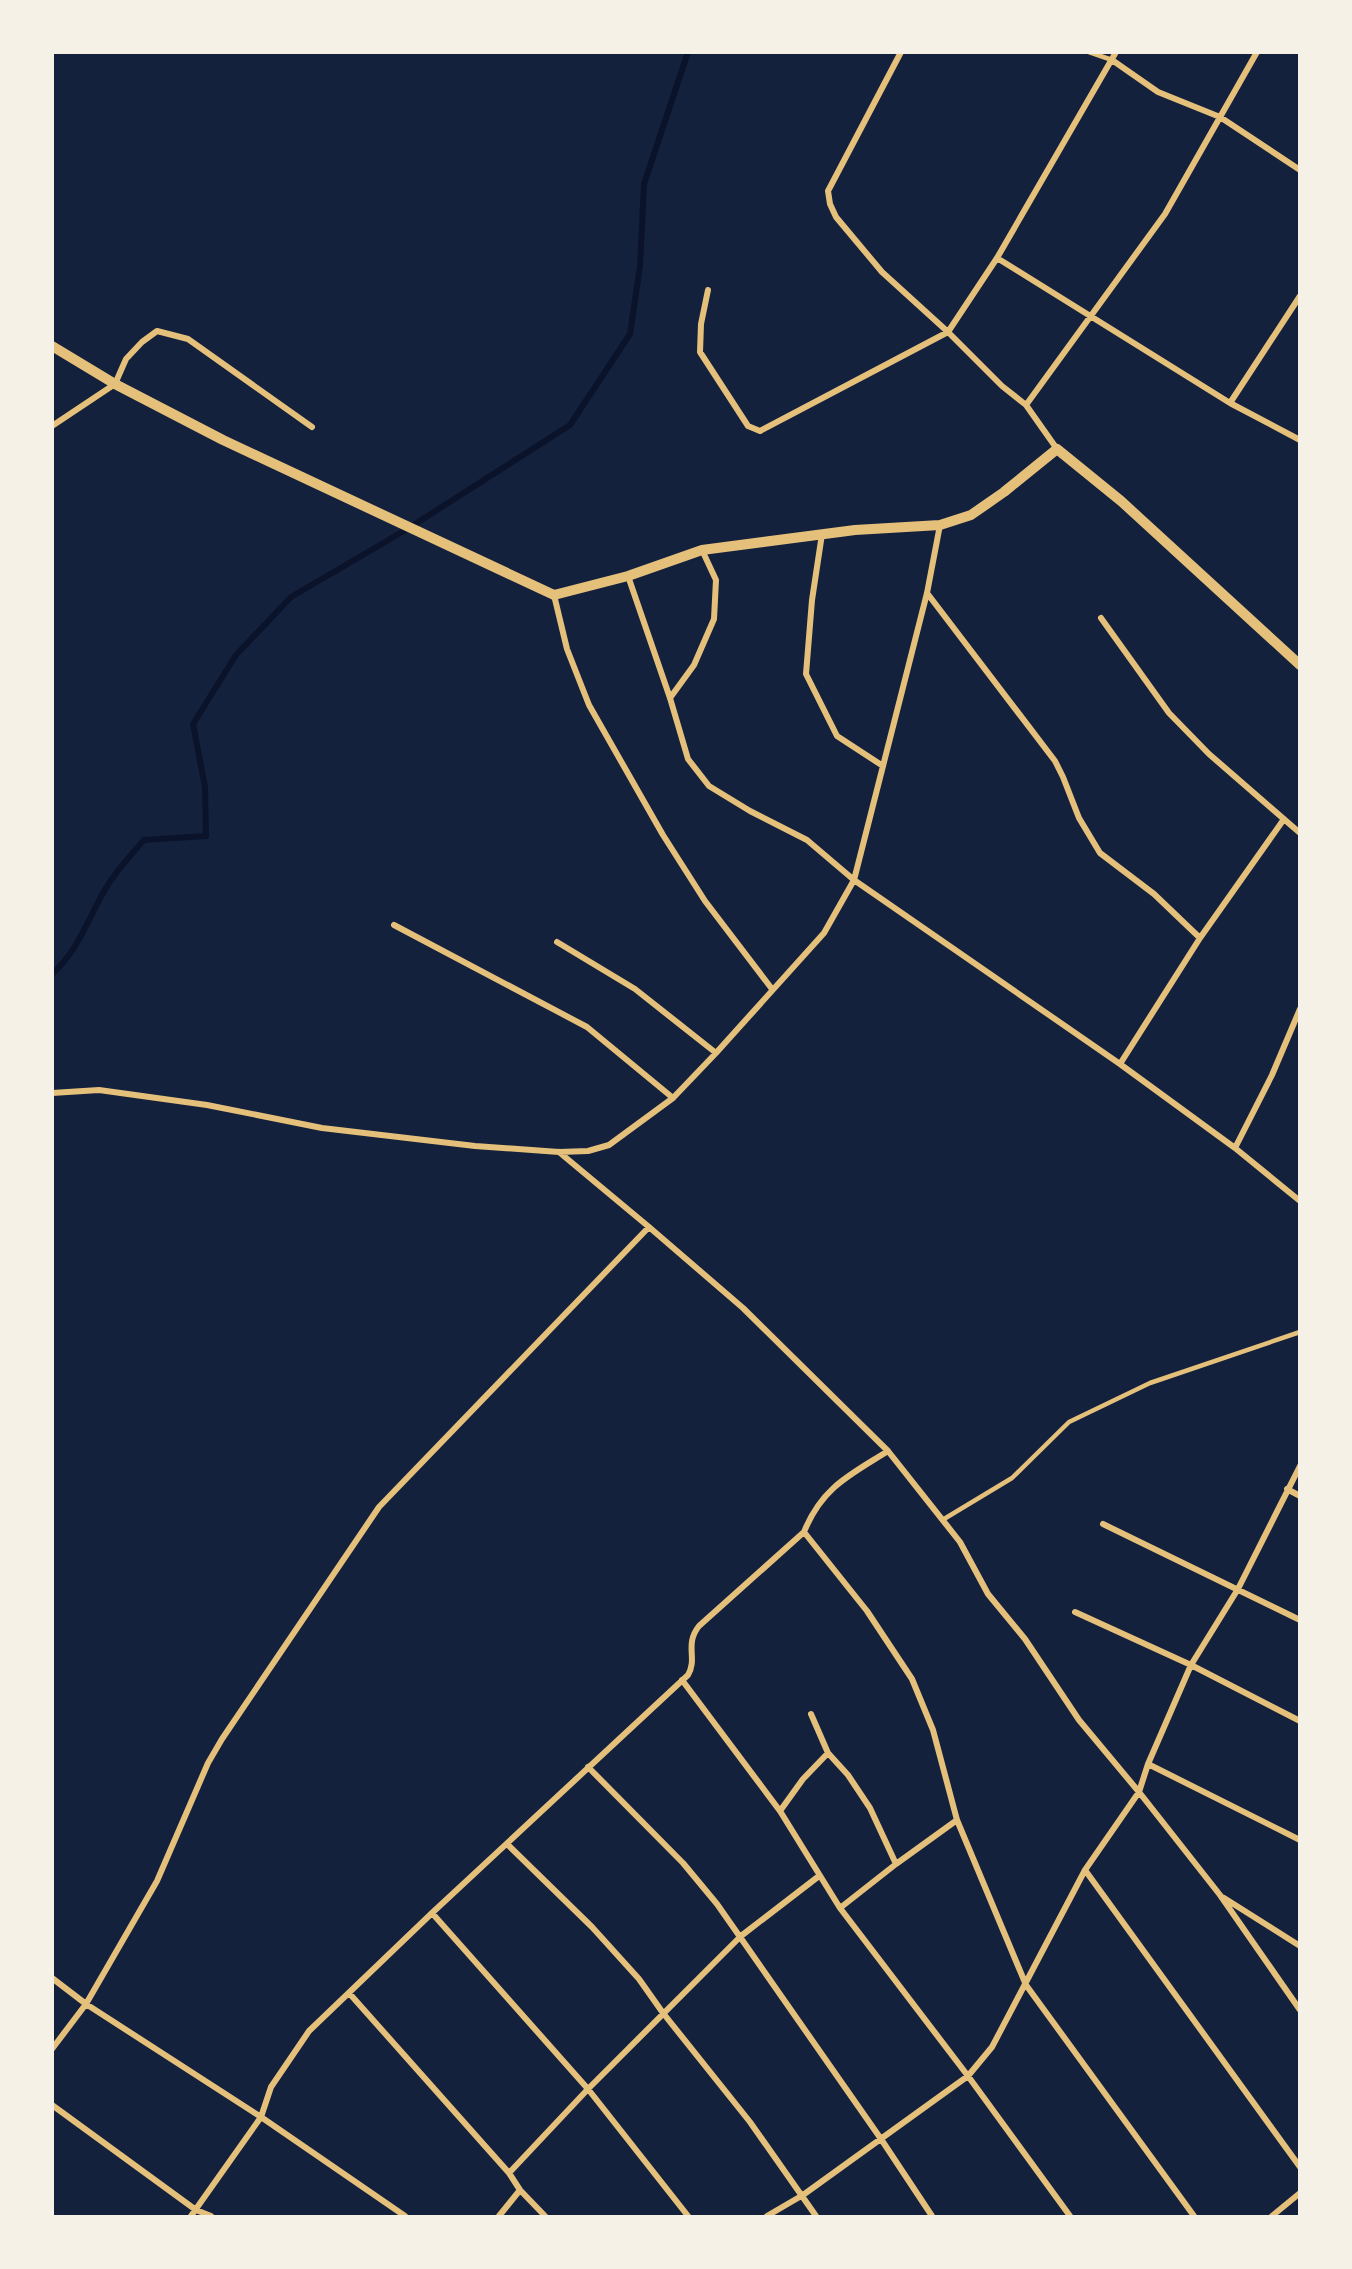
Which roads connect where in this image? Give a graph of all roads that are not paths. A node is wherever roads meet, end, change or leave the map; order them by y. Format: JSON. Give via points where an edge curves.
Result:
{"nodes":[{"id":1,"x":901,"y":52,"type":"edge"},
{"id":2,"x":1089,"y":52,"type":"edge"},
{"id":3,"x":1116,"y":52,"type":"edge"},
{"id":4,"x":1257,"y":52,"type":"edge"},
{"id":5,"x":1112,"y":60,"type":"junction"},
{"id":6,"x":1220,"y":117,"type":"junction"},
{"id":7,"x":1299,"y":170,"type":"edge"},
{"id":8,"x":998,"y":258,"type":"junction"},
{"id":9,"x":708,"y":291,"type":"dead end"},
{"id":10,"x":1299,"y":296,"type":"edge"},
{"id":11,"x":1091,"y":317,"type":"junction"},
{"id":12,"x":948,"y":332,"type":"junction"},
{"id":13,"x":52,"y":346,"type":"edge"},
{"id":14,"x":116,"y":384,"type":"junction"},
{"id":15,"x":1230,"y":403,"type":"junction"},
{"id":16,"x":1026,"y":405,"type":"junction"},
{"id":17,"x":52,"y":426,"type":"edge"},
{"id":18,"x":312,"y":427,"type":"dead end"},
{"id":19,"x":1299,"y":441,"type":"edge"},
{"id":20,"x":1057,"y":448,"type":"junction"},
{"id":21,"x":940,"y":525,"type":"junction"},
{"id":22,"x":822,"y":534,"type":"junction"},
{"id":23,"x":702,"y":550,"type":"junction"},
{"id":24,"x":628,"y":576,"type":"junction"},
{"id":25,"x":927,"y":593,"type":"junction"},
{"id":26,"x":554,"y":595,"type":"junction"},
{"id":27,"x":1101,"y":618,"type":"dead end"},
{"id":28,"x":1299,"y":665,"type":"edge"},
{"id":29,"x":670,"y":699,"type":"junction"},
{"id":30,"x":883,"y":766,"type":"junction"},
{"id":31,"x":1284,"y":819,"type":"junction"},
{"id":32,"x":1299,"y":833,"type":"edge"},
{"id":33,"x":854,"y":880,"type":"junction"},
{"id":34,"x":394,"y":926,"type":"dead end"},
{"id":35,"x":1200,"y":938,"type":"junction"},
{"id":36,"x":557,"y":942,"type":"dead end"},
{"id":37,"x":772,"y":989,"type":"junction"},
{"id":38,"x":1299,"y":1009,"type":"edge"},
{"id":39,"x":716,"y":1053,"type":"junction"},
{"id":40,"x":1120,"y":1064,"type":"junction"},
{"id":41,"x":52,"y":1093,"type":"edge"},
{"id":42,"x":673,"y":1098,"type":"junction"},
{"id":43,"x":1234,"y":1148,"type":"junction"},
{"id":44,"x":559,"y":1152,"type":"junction"},
{"id":45,"x":1299,"y":1201,"type":"edge"},
{"id":46,"x":649,"y":1227,"type":"junction"},
{"id":47,"x":1299,"y":1332,"type":"edge"},
{"id":48,"x":888,"y":1451,"type":"junction"},
{"id":49,"x":1299,"y":1466,"type":"edge"},
{"id":50,"x":1287,"y":1489,"type":"junction"},
{"id":51,"x":1299,"y":1496,"type":"edge"},
{"id":52,"x":944,"y":1519,"type":"junction"},
{"id":53,"x":1103,"y":1524,"type":"dead end"},
{"id":54,"x":804,"y":1532,"type":"junction"},
{"id":55,"x":1238,"y":1589,"type":"junction"},
{"id":56,"x":1075,"y":1612,"type":"dead end"},
{"id":57,"x":1299,"y":1620,"type":"edge"},
{"id":58,"x":1191,"y":1665,"type":"junction"},
{"id":59,"x":682,"y":1680,"type":"junction"},
{"id":60,"x":811,"y":1714,"type":"dead end"},
{"id":61,"x":1299,"y":1722,"type":"edge"},
{"id":62,"x":828,"y":1753,"type":"junction"},
{"id":63,"x":1148,"y":1764,"type":"junction"},
{"id":64,"x":588,"y":1767,"type":"junction"},
{"id":65,"x":1139,"y":1792,"type":"junction"},
{"id":66,"x":780,"y":1811,"type":"junction"},
{"id":67,"x":957,"y":1820,"type":"junction"},
{"id":68,"x":1299,"y":1840,"type":"edge"},
{"id":69,"x":507,"y":1844,"type":"junction"},
{"id":70,"x":896,"y":1864,"type":"junction"},
{"id":71,"x":1085,"y":1870,"type":"junction"},
{"id":72,"x":819,"y":1876,"type":"junction"},
{"id":73,"x":1220,"y":1895,"type":"junction"},
{"id":74,"x":840,"y":1908,"type":"junction"},
{"id":75,"x":432,"y":1913,"type":"junction"},
{"id":76,"x":741,"y":1936,"type":"junction"},
{"id":77,"x":1299,"y":1946,"type":"edge"},
{"id":78,"x":52,"y":1978,"type":"edge"},
{"id":79,"x":1026,"y":1984,"type":"junction"},
{"id":80,"x":349,"y":1993,"type":"junction"},
{"id":81,"x":86,"y":2004,"type":"junction"},
{"id":82,"x":1299,"y":2010,"type":"edge"},
{"id":83,"x":663,"y":2013,"type":"junction"},
{"id":84,"x":52,"y":2049,"type":"edge"},
{"id":85,"x":968,"y":2076,"type":"junction"},
{"id":86,"x":588,"y":2089,"type":"junction"},
{"id":87,"x":52,"y":2105,"type":"edge"},
{"id":88,"x":261,"y":2117,"type":"junction"},
{"id":89,"x":881,"y":2139,"type":"junction"},
{"id":90,"x":1299,"y":2167,"type":"edge"},
{"id":91,"x":509,"y":2173,"type":"junction"},
{"id":92,"x":519,"y":2190,"type":"junction"},
{"id":93,"x":803,"y":2195,"type":"junction"},
{"id":94,"x":1298,"y":2197,"type":"edge"},
{"id":95,"x":196,"y":2210,"type":"junction"},
{"id":96,"x":191,"y":2217,"type":"edge"},
{"id":97,"x":211,"y":2217,"type":"edge"},
{"id":98,"x":405,"y":2217,"type":"edge"},
{"id":99,"x":499,"y":2217,"type":"edge"},
{"id":100,"x":545,"y":2217,"type":"edge"},
{"id":101,"x":688,"y":2217,"type":"edge"},
{"id":102,"x":767,"y":2217,"type":"edge"},
{"id":103,"x":816,"y":2217,"type":"edge"},
{"id":104,"x":932,"y":2217,"type":"edge"},
{"id":105,"x":1070,"y":2217,"type":"edge"},
{"id":106,"x":1194,"y":2217,"type":"edge"},
{"id":107,"x":1272,"y":2217,"type":"edge"}],
"edges":[{"from":1,"to":12,"type":"street","via":[[828,191],[830,204],[836,217],[882,272]]},
{"from":2,"to":5,"type":"lane"},
{"from":3,"to":5,"type":"street"},
{"from":4,"to":6,"type":"street"},
{"from":5,"to":6,"type":"street","via":[[1158,93]]},
{"from":5,"to":8,"type":"street"},
{"from":6,"to":7,"type":"street"},
{"from":6,"to":11,"type":"street","via":[[1165,214]]},
{"from":8,"to":11,"type":"street"},
{"from":8,"to":12,"type":"street"},
{"from":9,"to":12,"type":"street","via":[[700,352],[748,426],[760,431]]},
{"from":10,"to":15,"type":"street"},
{"from":11,"to":15,"type":"street"},
{"from":11,"to":16,"type":"street"},
{"from":12,"to":16,"type":"street"},
{"from":13,"to":14,"type":"street"},
{"from":14,"to":17,"type":"street"},
{"from":14,"to":18,"type":"street","via":[[126,359],[157,331],[188,339]]},
{"from":14,"to":26,"type":"street","via":[[223,440]]},
{"from":15,"to":19,"type":"street"},
{"from":16,"to":20,"type":"street"},
{"from":20,"to":21,"type":"street","via":[[971,515]]},
{"from":20,"to":28,"type":"street","via":[[1121,501]]},
{"from":21,"to":22,"type":"street"},
{"from":21,"to":25,"type":"street"},
{"from":22,"to":23,"type":"street"},
{"from":22,"to":30,"type":"street","via":[[806,674],[837,736]]},
{"from":23,"to":24,"type":"street"},
{"from":23,"to":29,"type":"street","via":[[716,580],[714,619],[694,665]]},
{"from":24,"to":26,"type":"street"},
{"from":24,"to":29,"type":"street"},
{"from":25,"to":30,"type":"street"},
{"from":25,"to":35,"type":"street","via":[[1055,761],[1079,818],[1100,853],[1154,894]]},
{"from":26,"to":37,"type":"street","via":[[567,649],[590,705],[663,835],[705,900]]},
{"from":27,"to":31,"type":"street","via":[[1169,713],[1209,754]]},
{"from":29,"to":33,"type":"street","via":[[688,759],[709,786],[807,840]]},
{"from":30,"to":33,"type":"street"},
{"from":31,"to":32,"type":"street"},
{"from":31,"to":35,"type":"street"},
{"from":33,"to":37,"type":"street","via":[[824,933]]},
{"from":33,"to":40,"type":"street"},
{"from":34,"to":42,"type":"street","via":[[587,1027]]},
{"from":35,"to":40,"type":"street"},
{"from":36,"to":39,"type":"street","via":[[635,989]]},
{"from":37,"to":39,"type":"street"},
{"from":38,"to":43,"type":"street","via":[[1272,1075]]},
{"from":39,"to":42,"type":"street"},
{"from":40,"to":43,"type":"street"},
{"from":41,"to":44,"type":"street","via":[[99,1090],[207,1104],[322,1128]]},
{"from":42,"to":44,"type":"street","via":[[609,1145],[588,1151]]},
{"from":43,"to":45,"type":"street"},
{"from":44,"to":46,"type":"street"},
{"from":46,"to":48,"type":"street","via":[[743,1308]]},
{"from":46,"to":81,"type":"street","via":[[379,1507],[212,1755],[157,1881]]},
{"from":47,"to":52,"type":"lane","via":[[1150,1383],[1069,1422],[1012,1478]]},
{"from":48,"to":52,"type":"street"},
{"from":48,"to":54,"type":"street","via":[[842,1480],[822,1498]]},
{"from":49,"to":50,"type":"street"},
{"from":50,"to":51,"type":"street"},
{"from":50,"to":55,"type":"street"},
{"from":52,"to":65,"type":"street","via":[[988,1594],[1025,1639],[1078,1720]]},
{"from":53,"to":55,"type":"street"},
{"from":54,"to":59,"type":"street","via":[[694,1632],[691,1670]]},
{"from":54,"to":67,"type":"street","via":[[867,1611],[912,1679],[933,1730]]},
{"from":55,"to":57,"type":"street"},
{"from":55,"to":58,"type":"street"},
{"from":56,"to":58,"type":"street"},
{"from":58,"to":61,"type":"street"},
{"from":58,"to":63,"type":"street"},
{"from":59,"to":64,"type":"street"},
{"from":59,"to":66,"type":"street"},
{"from":60,"to":62,"type":"street"},
{"from":62,"to":66,"type":"street"},
{"from":62,"to":70,"type":"street","via":[[870,1808]]},
{"from":63,"to":65,"type":"street"},
{"from":63,"to":68,"type":"street"},
{"from":64,"to":69,"type":"street"},
{"from":64,"to":76,"type":"street","via":[[683,1863]]},
{"from":65,"to":71,"type":"street"},
{"from":65,"to":73,"type":"street"},
{"from":66,"to":72,"type":"street"},
{"from":67,"to":70,"type":"street"},
{"from":67,"to":79,"type":"street"},
{"from":69,"to":75,"type":"street"},
{"from":69,"to":83,"type":"street","via":[[600,1936]]},
{"from":70,"to":74,"type":"street"},
{"from":71,"to":79,"type":"street"},
{"from":71,"to":90,"type":"street"},
{"from":72,"to":74,"type":"street"},
{"from":72,"to":76,"type":"street"},
{"from":73,"to":77,"type":"street"},
{"from":73,"to":82,"type":"street"},
{"from":74,"to":85,"type":"street"},
{"from":75,"to":80,"type":"street"},
{"from":75,"to":86,"type":"street"},
{"from":76,"to":83,"type":"street"},
{"from":76,"to":89,"type":"street"},
{"from":78,"to":81,"type":"street"},
{"from":79,"to":85,"type":"street","via":[[992,2047]]},
{"from":79,"to":106,"type":"street"},
{"from":80,"to":88,"type":"street","via":[[309,2031],[288,2059],[271,2087]]},
{"from":80,"to":91,"type":"street"},
{"from":81,"to":84,"type":"street"},
{"from":81,"to":88,"type":"street"},
{"from":83,"to":86,"type":"street"},
{"from":83,"to":93,"type":"street"},
{"from":85,"to":89,"type":"street"},
{"from":85,"to":105,"type":"street"},
{"from":86,"to":91,"type":"street"},
{"from":86,"to":101,"type":"street"},
{"from":87,"to":95,"type":"street"},
{"from":88,"to":95,"type":"street"},
{"from":88,"to":98,"type":"street"},
{"from":89,"to":93,"type":"street"},
{"from":89,"to":104,"type":"street"},
{"from":91,"to":92,"type":"street"},
{"from":92,"to":99,"type":"street"},
{"from":92,"to":100,"type":"street"},
{"from":93,"to":102,"type":"street"},
{"from":93,"to":103,"type":"street"},
{"from":94,"to":107,"type":"street"},
{"from":95,"to":96,"type":"street"},
{"from":95,"to":97,"type":"street"}]}
